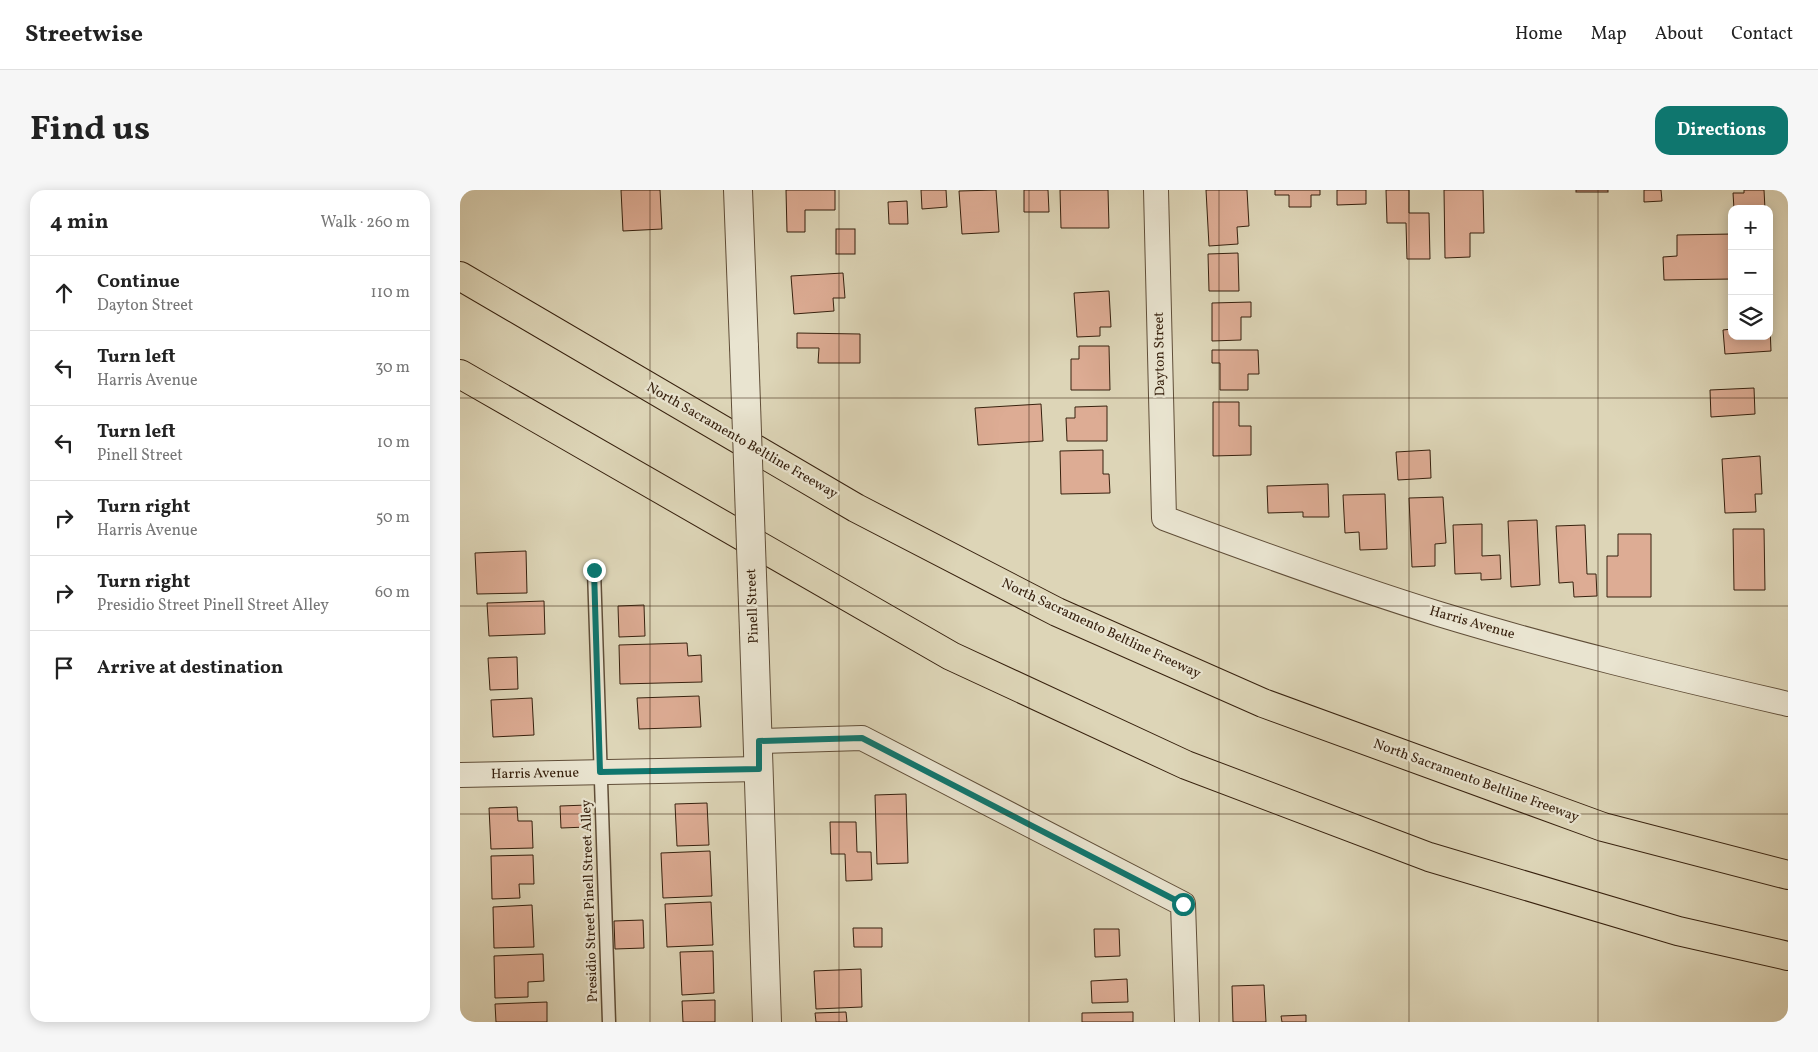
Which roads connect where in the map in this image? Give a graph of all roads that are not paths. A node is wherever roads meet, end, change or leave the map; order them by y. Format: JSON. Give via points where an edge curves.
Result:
{"nodes":[{"id":1,"x":738,"y":190,"type":"edge"},
{"id":2,"x":1156,"y":190,"type":"edge"},
{"id":3,"x":460,"y":276,"type":"edge"},
{"id":4,"x":460,"y":374,"type":"edge"},
{"id":5,"x":1164,"y":518,"type":"joint"},
{"id":6,"x":594,"y":570,"type":"dead end"},
{"id":7,"x":1788,"y":704,"type":"edge"},
{"id":8,"x":759,"y":741,"type":"junction"},
{"id":9,"x":759,"y":769,"type":"junction"},
{"id":10,"x":600,"y":772,"type":"junction"},
{"id":11,"x":460,"y":775,"type":"edge"},
{"id":12,"x":1788,"y":875,"type":"edge"},
{"id":13,"x":1678,"y":931,"type":"junction"},
{"id":14,"x":1788,"y":956,"type":"edge"},
{"id":15,"x":1788,"y":970,"type":"edge"},
{"id":16,"x":608,"y":1022,"type":"edge"},
{"id":17,"x":767,"y":1022,"type":"edge"},
{"id":18,"x":1187,"y":1022,"type":"edge"}],
"edges":[{"from":1,"to":8,"type":"street","name":"Pinell Street","bridge":true},
{"from":2,"to":5,"type":"street","name":"Dayton Street"},
{"from":3,"to":12,"type":"highway","name":"North Sacramento Beltline Freeway","via":[[856,508],[1056,612],[1263,703],[1603,828]]},
{"from":4,"to":13,"type":"highway","via":[[951,656],[1177,761],[1429,857]]},
{"from":5,"to":7,"type":"street","name":"Harris Avenue","via":[[1439,614],[1633,668]]},
{"from":6,"to":10,"type":"lane","name":"Presidio Street Pinell Street Alley"},
{"from":8,"to":9,"type":"street","name":"Pinell Street"},
{"from":8,"to":18,"type":"street","via":[[862,738],[1183,904]]},
{"from":9,"to":10,"type":"street","name":"Harris Avenue"},
{"from":9,"to":17,"type":"street","name":"Pinell Street"},
{"from":10,"to":11,"type":"street","name":"Harris Avenue"},
{"from":10,"to":16,"type":"lane","name":"Presidio Street Pinell Street Alley"},
{"from":13,"to":14,"type":"highway"},
{"from":13,"to":15,"type":"highway"}]}
